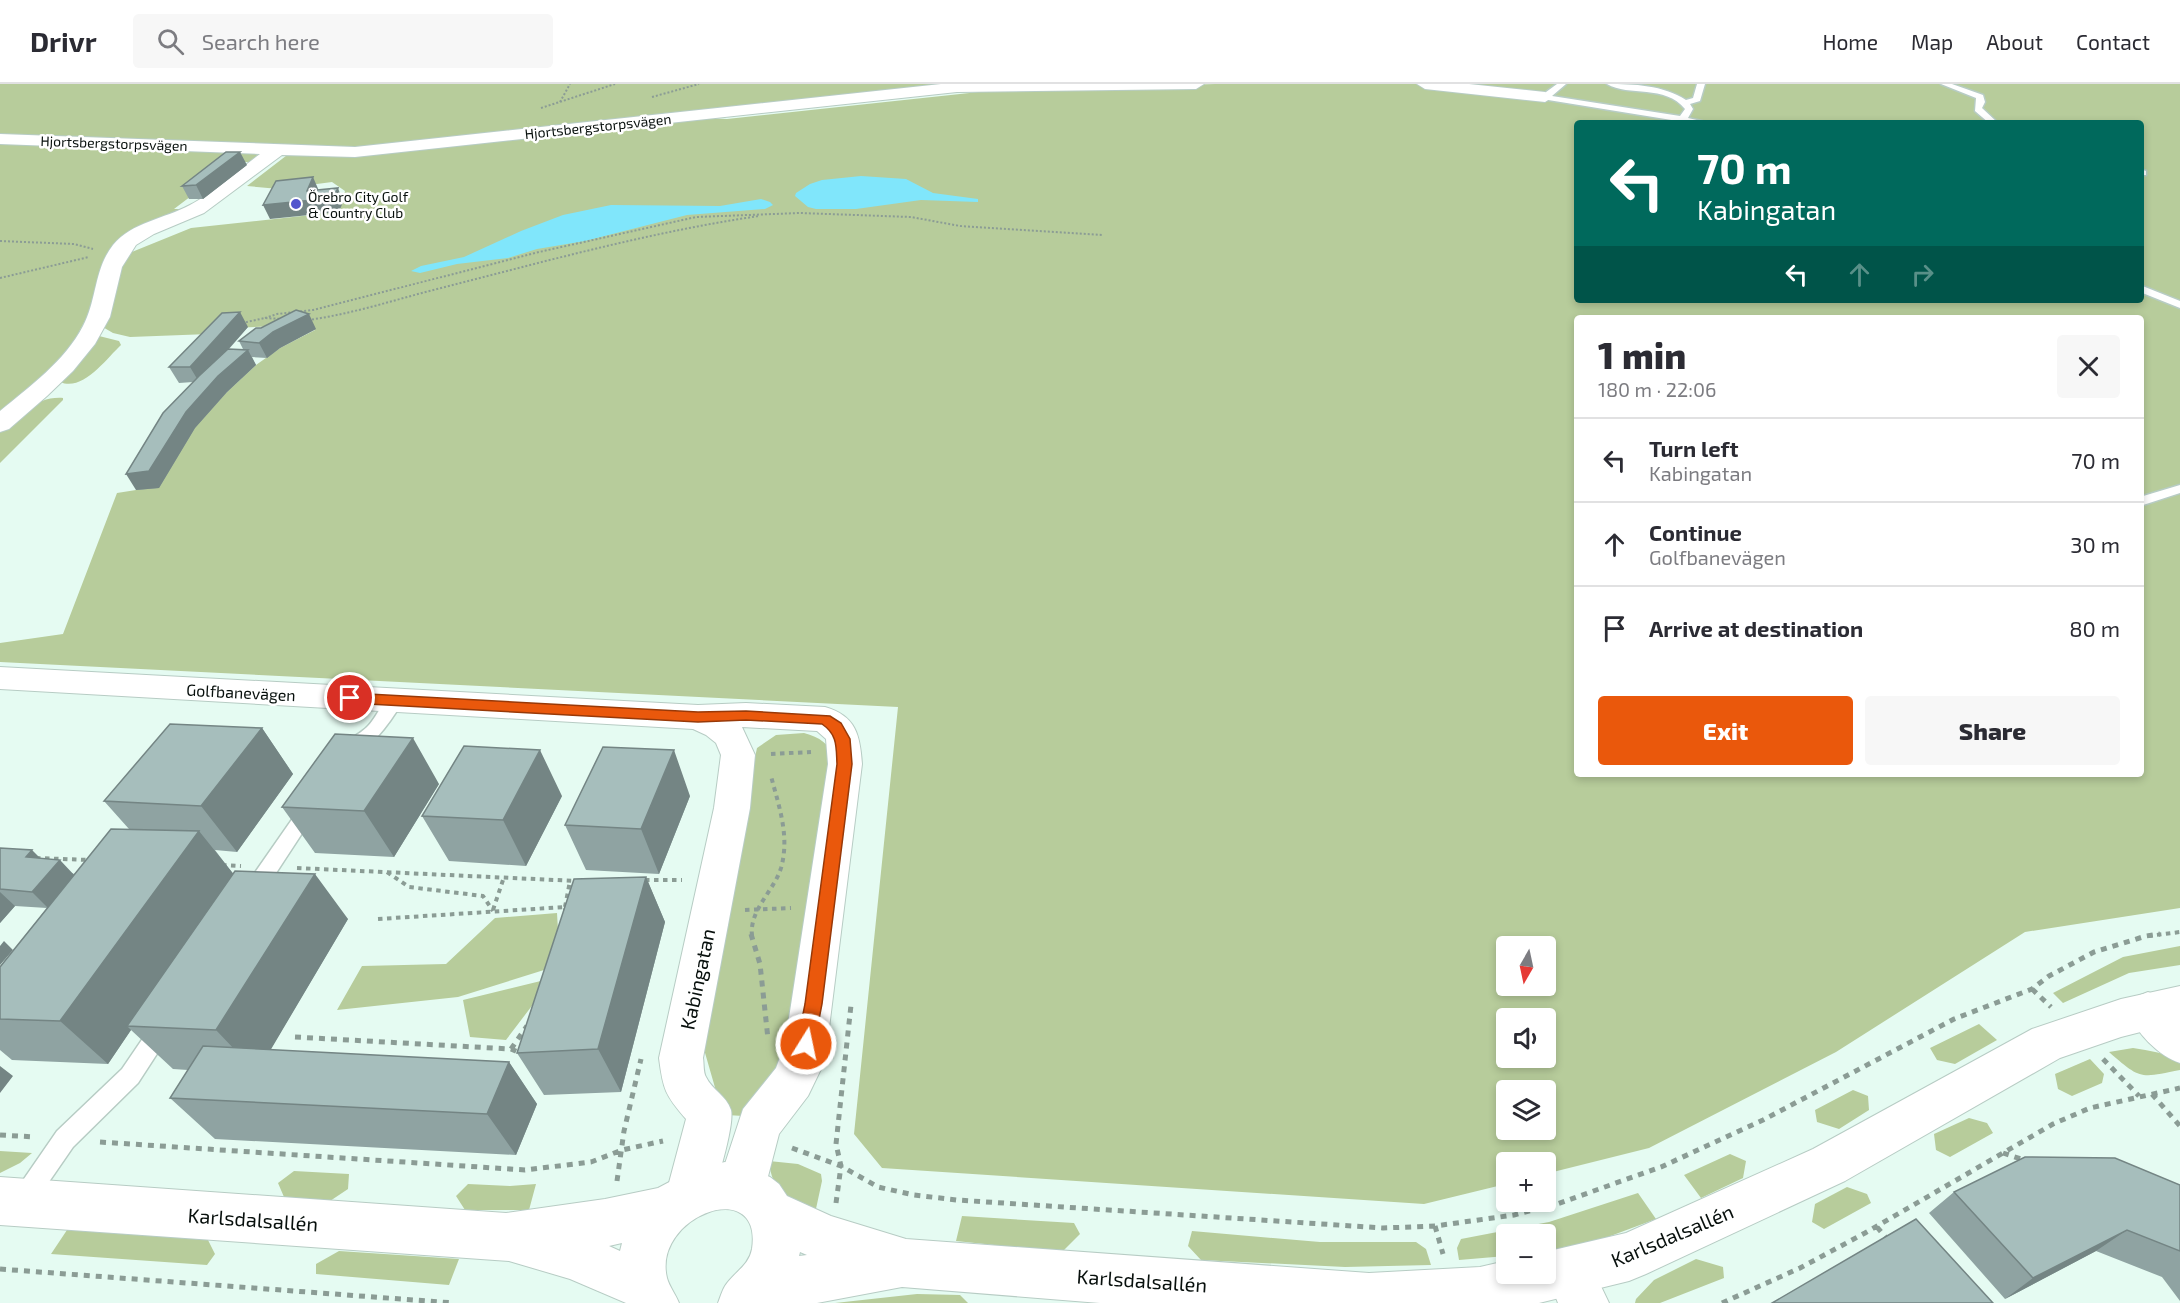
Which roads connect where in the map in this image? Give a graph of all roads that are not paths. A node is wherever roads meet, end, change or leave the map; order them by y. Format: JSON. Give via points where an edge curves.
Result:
{"nodes":[{"id":1,"x":1196,"y":84,"type":"edge"},
{"id":2,"x":1425,"y":84,"type":"edge"},
{"id":3,"x":1562,"y":84,"type":"edge"},
{"id":4,"x":1611,"y":84,"type":"edge"},
{"id":5,"x":1701,"y":84,"type":"edge"},
{"id":6,"x":1945,"y":84,"type":"edge"},
{"id":7,"x":1545,"y":97,"type":"junction"},
{"id":8,"x":1686,"y":103,"type":"junction"},
{"id":9,"x":1683,"y":118,"type":"junction"},
{"id":10,"x":1692,"y":120,"type":"edge"},
{"id":11,"x":1991,"y":120,"type":"edge"},
{"id":12,"x":0,"y":139,"type":"edge"},
{"id":13,"x":278,"y":150,"type":"junction"},
{"id":14,"x":2144,"y":290,"type":"edge"},
{"id":15,"x":2180,"y":305,"type":"edge"},
{"id":16,"x":0,"y":424,"type":"edge"},
{"id":17,"x":2180,"y":489,"type":"edge"},
{"id":18,"x":2144,"y":501,"type":"edge"},
{"id":19,"x":0,"y":678,"type":"edge"},
{"id":20,"x":395,"y":700,"type":"junction"},
{"id":21,"x":698,"y":717,"type":"junction"},
{"id":22,"x":783,"y":717,"type":"junction"},
{"id":23,"x":763,"y":761,"type":"junction"},
{"id":24,"x":335,"y":769,"type":"edge"},
{"id":25,"x":316,"y":798,"type":"edge"},
{"id":26,"x":245,"y":905,"type":"edge"},
{"id":27,"x":2164,"y":1007,"type":"edge"},
{"id":28,"x":175,"y":1010,"type":"edge"},
{"id":29,"x":2180,"y":1044,"type":"edge"},
{"id":30,"x":679,"y":1201,"type":"junction"},
{"id":31,"x":757,"y":1201,"type":"junction"},
{"id":32,"x":11,"y":1202,"type":"edge"},
{"id":33,"x":506,"y":1237,"type":"junction"},
{"id":34,"x":906,"y":1264,"type":"junction"},
{"id":35,"x":1577,"y":1288,"type":"edge"},
{"id":36,"x":649,"y":1294,"type":"edge"},
{"id":37,"x":751,"y":1295,"type":"edge"}],
"edges":[{"from":1,"to":13,"type":"street","name":"Hjortsbergstorpsvägen","via":[[957,87],[382,150]]},
{"from":2,"to":7,"type":"street"},
{"from":3,"to":7,"type":"lane"},
{"from":4,"to":8,"type":"lane","via":[[1649,89]]},
{"from":5,"to":8,"type":"lane","via":[[1696,99]]},
{"from":6,"to":11,"type":"lane","via":[[1980,97],[1978,109]]},
{"from":7,"to":9,"type":"lane"},
{"from":8,"to":9,"type":"lane","via":[[1689,109]]},
{"from":9,"to":10,"type":"lane"},
{"from":12,"to":13,"type":"street","name":"Hjortsbergstorpsvägen"},
{"from":13,"to":16,"type":"street","via":[[197,209],[111,251],[112,266],[95,326],[45,384]]},
{"from":14,"to":15,"type":"lane"},
{"from":17,"to":18,"type":"lane"},
{"from":19,"to":20,"type":"street","name":"Golfbanevägen"},
{"from":20,"to":21,"type":"street","name":"Golfbanevägen"},
{"from":20,"to":24,"type":"lane","via":[[374,732],[348,750]]},
{"from":21,"to":22,"type":"street"},
{"from":21,"to":23,"type":"street","via":[[718,726]]},
{"from":22,"to":23,"type":"street","via":[[752,736]]},
{"from":22,"to":31,"type":"street","via":[[825,719],[836,727],[843,739],[845,764],[804,1054],[792,1082],[759,1124],[754,1140]]},
{"from":23,"to":30,"type":"street","name":"Kabingatan","via":[[732,808],[696,902],[681,1058],[685,1086],[709,1112],[705,1138]]},
{"from":25,"to":26,"type":"lane"},
{"from":27,"to":29,"type":"street"},
{"from":27,"to":35,"type":"street","name":"Karlsdalsallén","via":[[2047,1043],[1829,1165],[1629,1257]]},
{"from":28,"to":32,"type":"lane","via":[[130,1076],[65,1140]]},
{"from":30,"to":31,"type":"street","name":"Karlsdalsallén","via":[[707,1187]]},
{"from":30,"to":33,"type":"street","name":"Karlsdalsallén","via":[[605,1223]]},
{"from":30,"to":36,"type":"street","via":[[654,1226],[645,1245],[641,1266]]},
{"from":31,"to":34,"type":"street","name":"Karlsdalsallén","via":[[827,1239]]},
{"from":31,"to":37,"type":"street","via":[[776,1231],[776,1250],[770,1269]]},
{"from":32,"to":33,"type":"street","name":"Karlsdalsallén"},
{"from":33,"to":36,"type":"street","name":"Karlsdalsallén","via":[[570,1255]]},
{"from":34,"to":35,"type":"street","name":"Karlsdalsallén","via":[[1369,1298]]},
{"from":34,"to":37,"type":"street","name":"Karlsdalsallén"}]}
